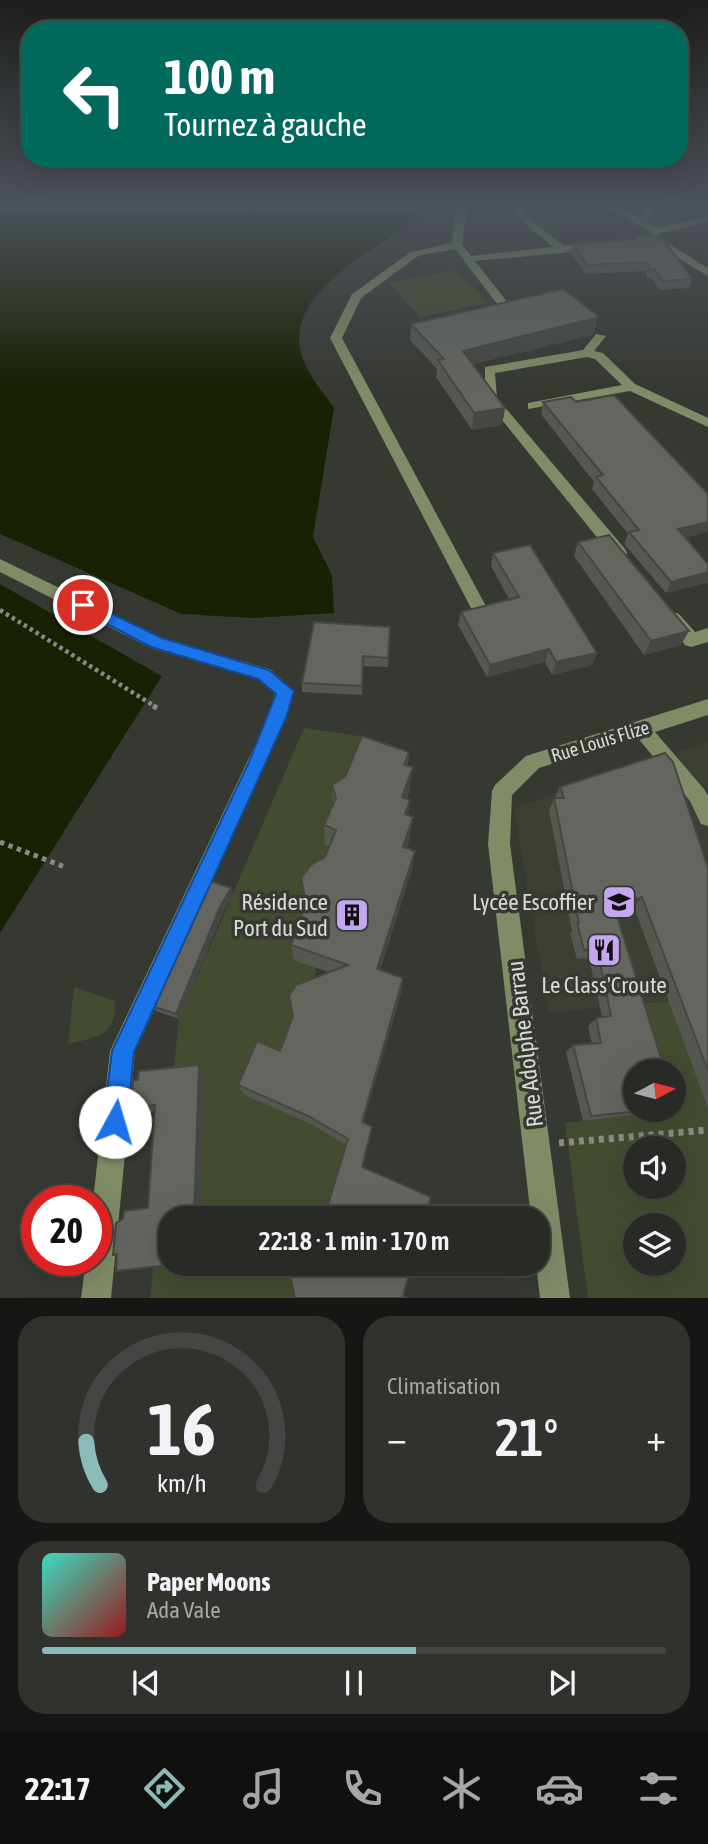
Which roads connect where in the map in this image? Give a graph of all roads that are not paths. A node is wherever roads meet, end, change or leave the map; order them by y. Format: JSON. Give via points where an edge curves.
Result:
{"nodes":[{"id":1,"x":397,"y":267,"type":"edge"},
{"id":2,"x":476,"y":267,"type":"edge"},
{"id":3,"x":502,"y":303,"type":"edge"},
{"id":4,"x":600,"y":336,"type":"edge"},
{"id":5,"x":587,"y":353,"type":"junction"},
{"id":6,"x":631,"y":387,"type":"junction"},
{"id":7,"x":533,"y":406,"type":"dead end"},
{"id":8,"x":708,"y":423,"type":"edge"},
{"id":9,"x":0,"y":565,"type":"edge"},
{"id":10,"x":631,"y":567,"type":"edge"},
{"id":11,"x":665,"y":609,"type":"edge"},
{"id":12,"x":480,"y":610,"type":"edge"},
{"id":13,"x":708,"y":635,"type":"edge"},
{"id":14,"x":708,"y":707,"type":"edge"},
{"id":15,"x":641,"y":729,"type":"junction"},
{"id":16,"x":502,"y":790,"type":"joint"},
{"id":17,"x":708,"y":817,"type":"edge"},
{"id":18,"x":96,"y":1298,"type":"edge"},
{"id":19,"x":555,"y":1298,"type":"edge"}],
"edges":[{"from":1,"to":12,"type":"street","via":[[356,296],[336,338]]},
{"from":2,"to":3,"type":"street"},
{"from":4,"to":5,"type":"street"},
{"from":5,"to":6,"type":"street","via":[[599,356]]},
{"from":5,"to":10,"type":"street","via":[[489,370],[491,399]]},
{"from":6,"to":7,"type":"street"},
{"from":6,"to":8,"type":"street"},
{"from":9,"to":18,"type":"street","via":[[157,642],[264,674],[285,691],[277,718],[123,1051]]},
{"from":11,"to":13,"type":"street","via":[[691,640]]},
{"from":14,"to":15,"type":"street","name":"Rue Louis Flize"},
{"from":15,"to":16,"type":"street","name":"Rue Louis Flize","via":[[533,762]]},
{"from":15,"to":17,"type":"street","via":[[697,795]]},
{"from":16,"to":19,"type":"street","name":"Rue Adolphe Barrau","via":[[499,844]]}]}
